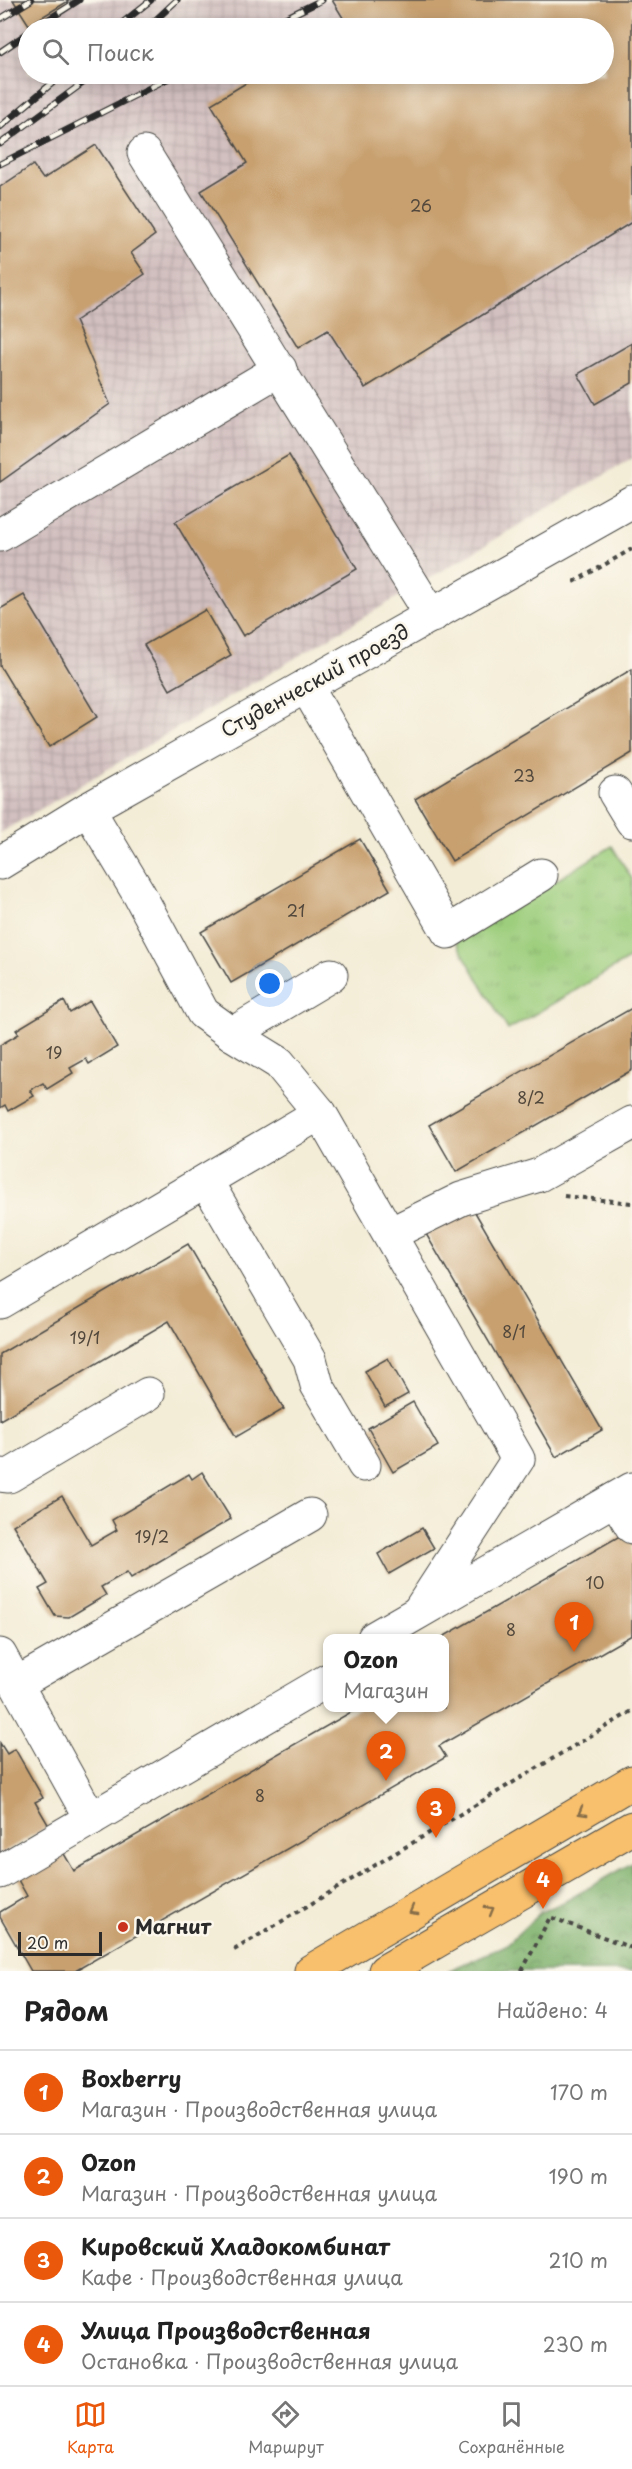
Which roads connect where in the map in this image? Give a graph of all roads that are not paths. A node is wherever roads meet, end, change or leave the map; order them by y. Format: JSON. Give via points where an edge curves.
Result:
{"nodes":[{"id":1,"x":144,"y":153,"type":"dead end"},
{"id":2,"x":280,"y":369,"type":"junction"},
{"id":3,"x":632,"y":502,"type":"edge"},
{"id":4,"x":0,"y":535,"type":"edge"},
{"id":5,"x":432,"y":616,"type":"junction"},
{"id":6,"x":306,"y":686,"type":"junction"},
{"id":7,"x":615,"y":793,"type":"dead end"},
{"id":8,"x":88,"y":809,"type":"junction"},
{"id":9,"x":632,"y":821,"type":"edge"},
{"id":10,"x":0,"y":863,"type":"edge"},
{"id":11,"x":541,"y":875,"type":"dead end"},
{"id":12,"x":331,"y":975,"type":"dead end"},
{"id":13,"x":232,"y":1034,"type":"junction"},
{"id":14,"x":320,"y":1113,"type":"junction"},
{"id":15,"x":632,"y":1123,"type":"edge"},
{"id":16,"x":206,"y":1180,"type":"junction"},
{"id":17,"x":390,"y":1234,"type":"junction"},
{"id":18,"x":0,"y":1302,"type":"edge"},
{"id":19,"x":148,"y":1394,"type":"dead end"},
{"id":20,"x":364,"y":1465,"type":"dead end"},
{"id":21,"x":0,"y":1475,"type":"edge"},
{"id":22,"x":623,"y":1494,"type":"edge"},
{"id":23,"x":310,"y":1515,"type":"dead end"},
{"id":24,"x":632,"y":1527,"type":"edge"},
{"id":25,"x":419,"y":1611,"type":"junction"},
{"id":26,"x":381,"y":1634,"type":"edge"},
{"id":27,"x":0,"y":1655,"type":"edge"},
{"id":28,"x":323,"y":1682,"type":"edge"},
{"id":29,"x":16,"y":1684,"type":"junction"},
{"id":30,"x":632,"y":1782,"type":"edge"},
{"id":31,"x":91,"y":1819,"type":"junction"},
{"id":32,"x":632,"y":1828,"type":"edge"},
{"id":33,"x":0,"y":1872,"type":"edge"},
{"id":34,"x":311,"y":1971,"type":"edge"},
{"id":35,"x":385,"y":1971,"type":"edge"}],
"edges":[{"from":1,"to":2,"type":"street"},
{"from":2,"to":4,"type":"street"},
{"from":2,"to":5,"type":"street"},
{"from":3,"to":5,"type":"street","name":"Студенческий проезд"},
{"from":5,"to":6,"type":"street","name":"Студенческий проезд"},
{"from":6,"to":8,"type":"street","name":"Студенческий проезд"},
{"from":6,"to":11,"type":"street","via":[[448,932]]},
{"from":7,"to":9,"type":"street"},
{"from":8,"to":10,"type":"street","name":"Студенческий проезд"},
{"from":8,"to":13,"type":"street","via":[[203,1013]]},
{"from":12,"to":13,"type":"street"},
{"from":13,"to":14,"type":"street","via":[[279,1063]]},
{"from":14,"to":16,"type":"street"},
{"from":14,"to":17,"type":"street"},
{"from":15,"to":17,"type":"street","via":[[539,1175],[461,1199]]},
{"from":16,"to":18,"type":"street"},
{"from":16,"to":20,"type":"street","via":[[310,1359],[317,1385]]},
{"from":17,"to":25,"type":"street","via":[[518,1459]]},
{"from":19,"to":21,"type":"street","via":[[9,1476]]},
{"from":22,"to":24,"type":"street"},
{"from":22,"to":25,"type":"street"},
{"from":23,"to":29,"type":"street"},
{"from":25,"to":26,"type":"street"},
{"from":27,"to":29,"type":"street"},
{"from":28,"to":31,"type":"street"},
{"from":29,"to":31,"type":"street"},
{"from":30,"to":34,"type":"highway","one_way":true},
{"from":31,"to":33,"type":"street"},
{"from":35,"to":32,"type":"highway","one_way":true}]}
